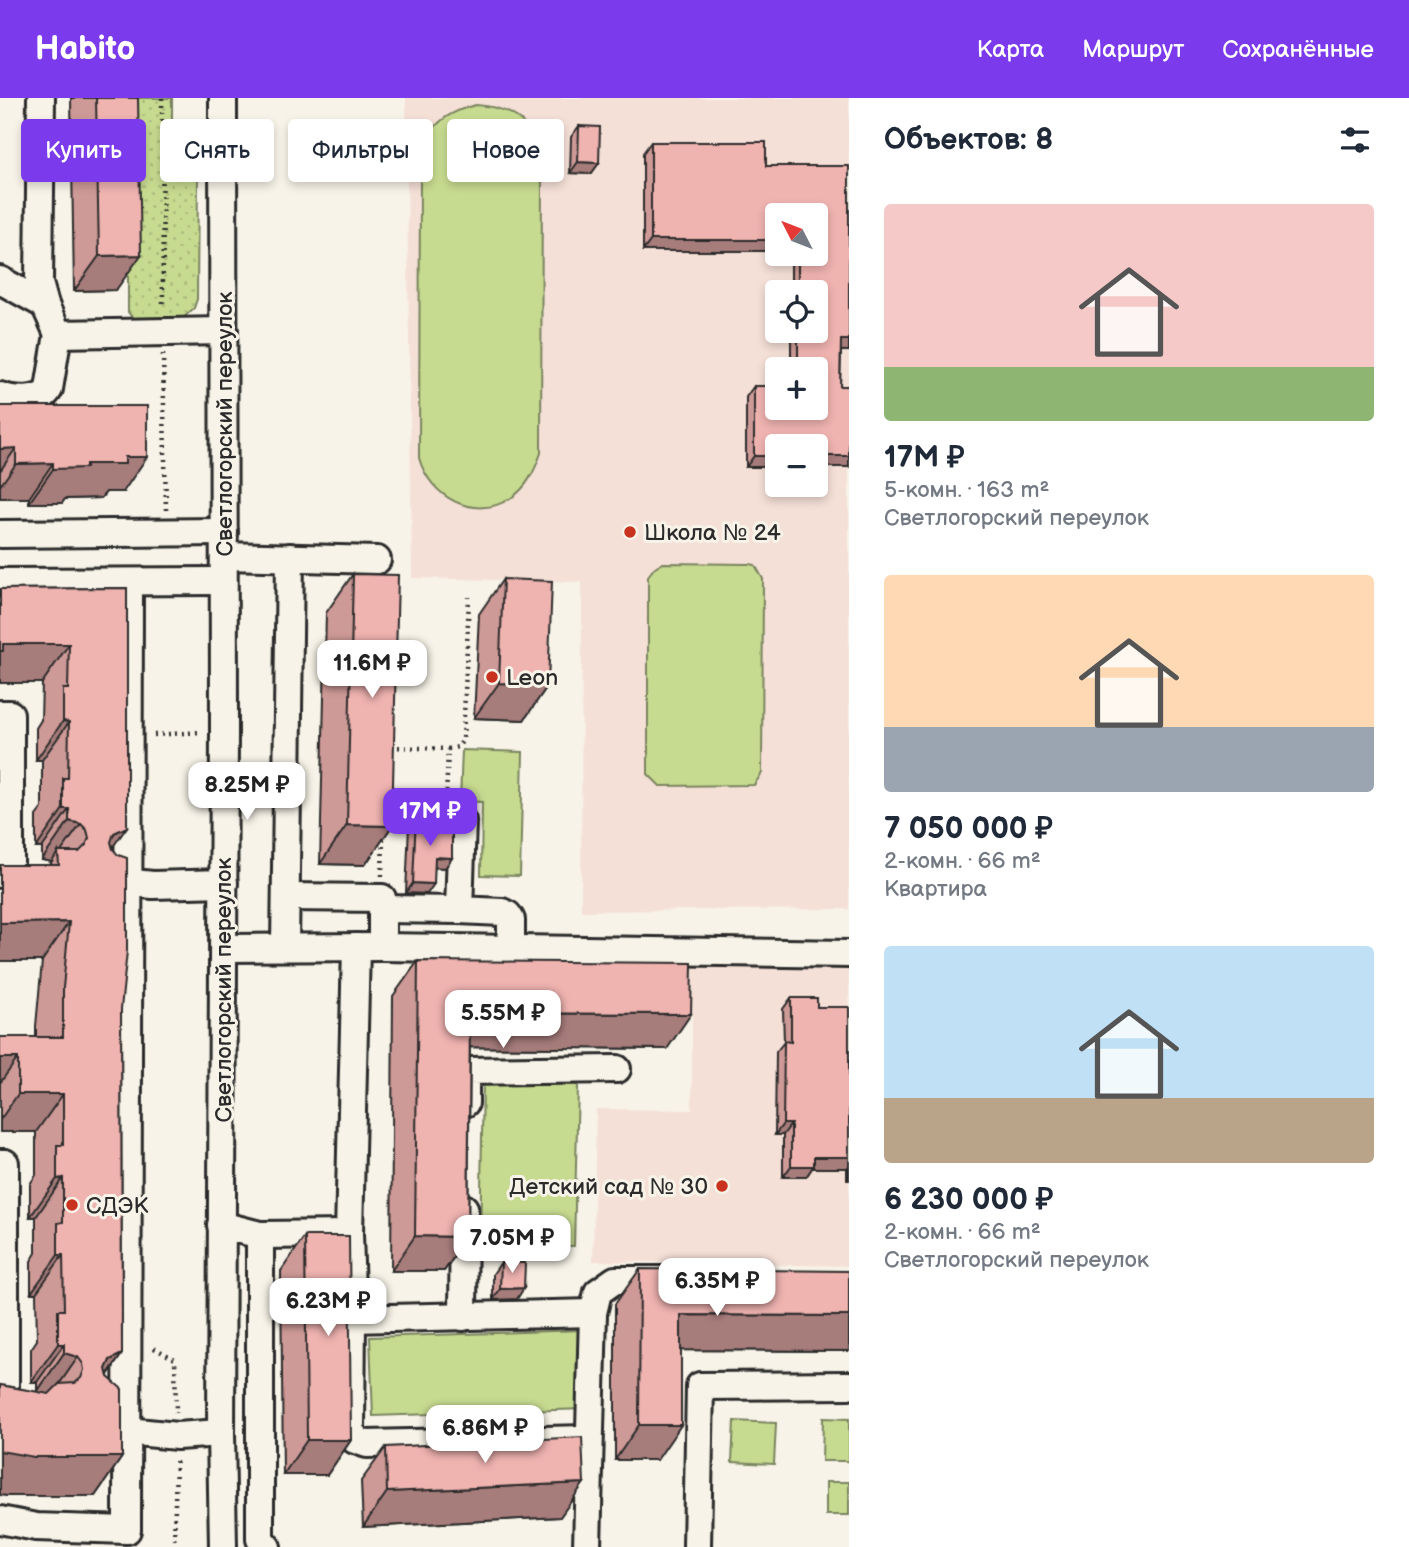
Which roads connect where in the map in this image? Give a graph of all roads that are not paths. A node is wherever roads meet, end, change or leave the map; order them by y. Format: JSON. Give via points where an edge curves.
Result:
{"nodes":[{"id":1,"x":41,"y":98,"type":"edge"},
{"id":2,"x":223,"y":98,"type":"edge"},
{"id":3,"x":0,"y":280,"type":"edge"},
{"id":4,"x":45,"y":306,"type":"junction"},
{"id":5,"x":224,"y":331,"type":"junction"},
{"id":6,"x":58,"y":334,"type":"junction"},
{"id":7,"x":0,"y":396,"type":"edge"},
{"id":8,"x":0,"y":534,"type":"edge"},
{"id":9,"x":224,"y":556,"type":"junction"},
{"id":10,"x":290,"y":557,"type":"junction"},
{"id":11,"x":377,"y":560,"type":"dead end"},
{"id":12,"x":0,"y":582,"type":"edge"},
{"id":13,"x":129,"y":582,"type":"junction"},
{"id":14,"x":0,"y":715,"type":"edge"},
{"id":15,"x":449,"y":822,"type":"road end"},
{"id":16,"x":15,"y":874,"type":"edge"},
{"id":17,"x":100,"y":881,"type":"edge"},
{"id":18,"x":127,"y":882,"type":"junction"},
{"id":19,"x":223,"y":883,"type":"junction"},
{"id":20,"x":287,"y":897,"type":"junction"},
{"id":21,"x":382,"y":903,"type":"junction"},
{"id":22,"x":459,"y":910,"type":"junction"},
{"id":23,"x":285,"y":947,"type":"junction"},
{"id":24,"x":369,"y":947,"type":"junction"},
{"id":25,"x":224,"y":948,"type":"junction"},
{"id":26,"x":511,"y":949,"type":"junction"},
{"id":27,"x":849,"y":954,"type":"edge"},
{"id":28,"x":617,"y":1069,"type":"dead end"},
{"id":29,"x":464,"y":1126,"type":"edge"},
{"id":30,"x":0,"y":1163,"type":"edge"},
{"id":31,"x":464,"y":1180,"type":"edge"},
{"id":32,"x":222,"y":1225,"type":"junction"},
{"id":33,"x":349,"y":1234,"type":"junction"},
{"id":34,"x":260,"y":1235,"type":"junction"},
{"id":35,"x":684,"y":1280,"type":"edge"},
{"id":36,"x":593,"y":1313,"type":"junction"},
{"id":37,"x":463,"y":1317,"type":"junction"},
{"id":38,"x":352,"y":1319,"type":"junction"},
{"id":39,"x":849,"y":1385,"type":"edge"},
{"id":40,"x":11,"y":1405,"type":"edge"},
{"id":41,"x":95,"y":1408,"type":"edge"},
{"id":42,"x":127,"y":1430,"type":"junction"},
{"id":43,"x":221,"y":1433,"type":"junction"},
{"id":44,"x":589,"y":1440,"type":"junction"},
{"id":45,"x":0,"y":1520,"type":"edge"},
{"id":46,"x":223,"y":1547,"type":"edge"},
{"id":47,"x":267,"y":1547,"type":"edge"},
{"id":48,"x":587,"y":1547,"type":"edge"},
{"id":49,"x":697,"y":1547,"type":"edge"}],
"edges":[{"from":1,"to":4,"type":"street","via":[[39,283]]},
{"from":2,"to":5,"type":"street","name":"Светлогорский переулок"},
{"from":3,"to":4,"type":"street"},
{"from":4,"to":6,"type":"street"},
{"from":5,"to":6,"type":"street"},
{"from":5,"to":9,"type":"street","name":"Светлогорский переулок"},
{"from":6,"to":7,"type":"street","via":[[46,396]]},
{"from":8,"to":9,"type":"street"},
{"from":9,"to":10,"type":"street"},
{"from":9,"to":13,"type":"street"},
{"from":9,"to":19,"type":"street","name":"Светлогорский переулок"},
{"from":10,"to":11,"type":"street"},
{"from":10,"to":20,"type":"street"},
{"from":12,"to":13,"type":"street"},
{"from":13,"to":18,"type":"street"},
{"from":14,"to":16,"type":"street","via":[[10,714]]},
{"from":15,"to":22,"type":"street","via":[[462,821]]},
{"from":17,"to":18,"type":"street"},
{"from":18,"to":19,"type":"street"},
{"from":18,"to":42,"type":"street"},
{"from":19,"to":25,"type":"street","name":"Светлогорский переулок"},
{"from":20,"to":21,"type":"street"},
{"from":20,"to":23,"type":"street"},
{"from":21,"to":22,"type":"street"},
{"from":21,"to":24,"type":"street"},
{"from":22,"to":26,"type":"street","via":[[508,915]]},
{"from":23,"to":24,"type":"street"},
{"from":23,"to":25,"type":"street"},
{"from":24,"to":26,"type":"street"},
{"from":24,"to":33,"type":"street"},
{"from":25,"to":32,"type":"street","name":"Светлогорский переулок"},
{"from":26,"to":27,"type":"street"},
{"from":28,"to":29,"type":"street","via":[[465,1071]]},
{"from":30,"to":40,"type":"street","via":[[5,1163]]},
{"from":31,"to":37,"type":"street"},
{"from":32,"to":34,"type":"street"},
{"from":32,"to":43,"type":"street","name":"Светлогорский переулок"},
{"from":33,"to":34,"type":"street"},
{"from":33,"to":38,"type":"street"},
{"from":34,"to":47,"type":"street","via":[[260,1539]]},
{"from":35,"to":36,"type":"street","via":[[615,1280],[598,1292]]},
{"from":36,"to":37,"type":"street"},
{"from":36,"to":44,"type":"street"},
{"from":37,"to":38,"type":"street"},
{"from":38,"to":44,"type":"street","via":[[351,1429],[355,1440],[367,1444]]},
{"from":39,"to":49,"type":"street","via":[[700,1386]]},
{"from":41,"to":42,"type":"street"},
{"from":42,"to":43,"type":"street","via":[[177,1436]]},
{"from":42,"to":45,"type":"street","via":[[127,1530],[36,1527]]},
{"from":43,"to":46,"type":"street","name":"Светлогорский переулок"},
{"from":44,"to":48,"type":"street"}]}
